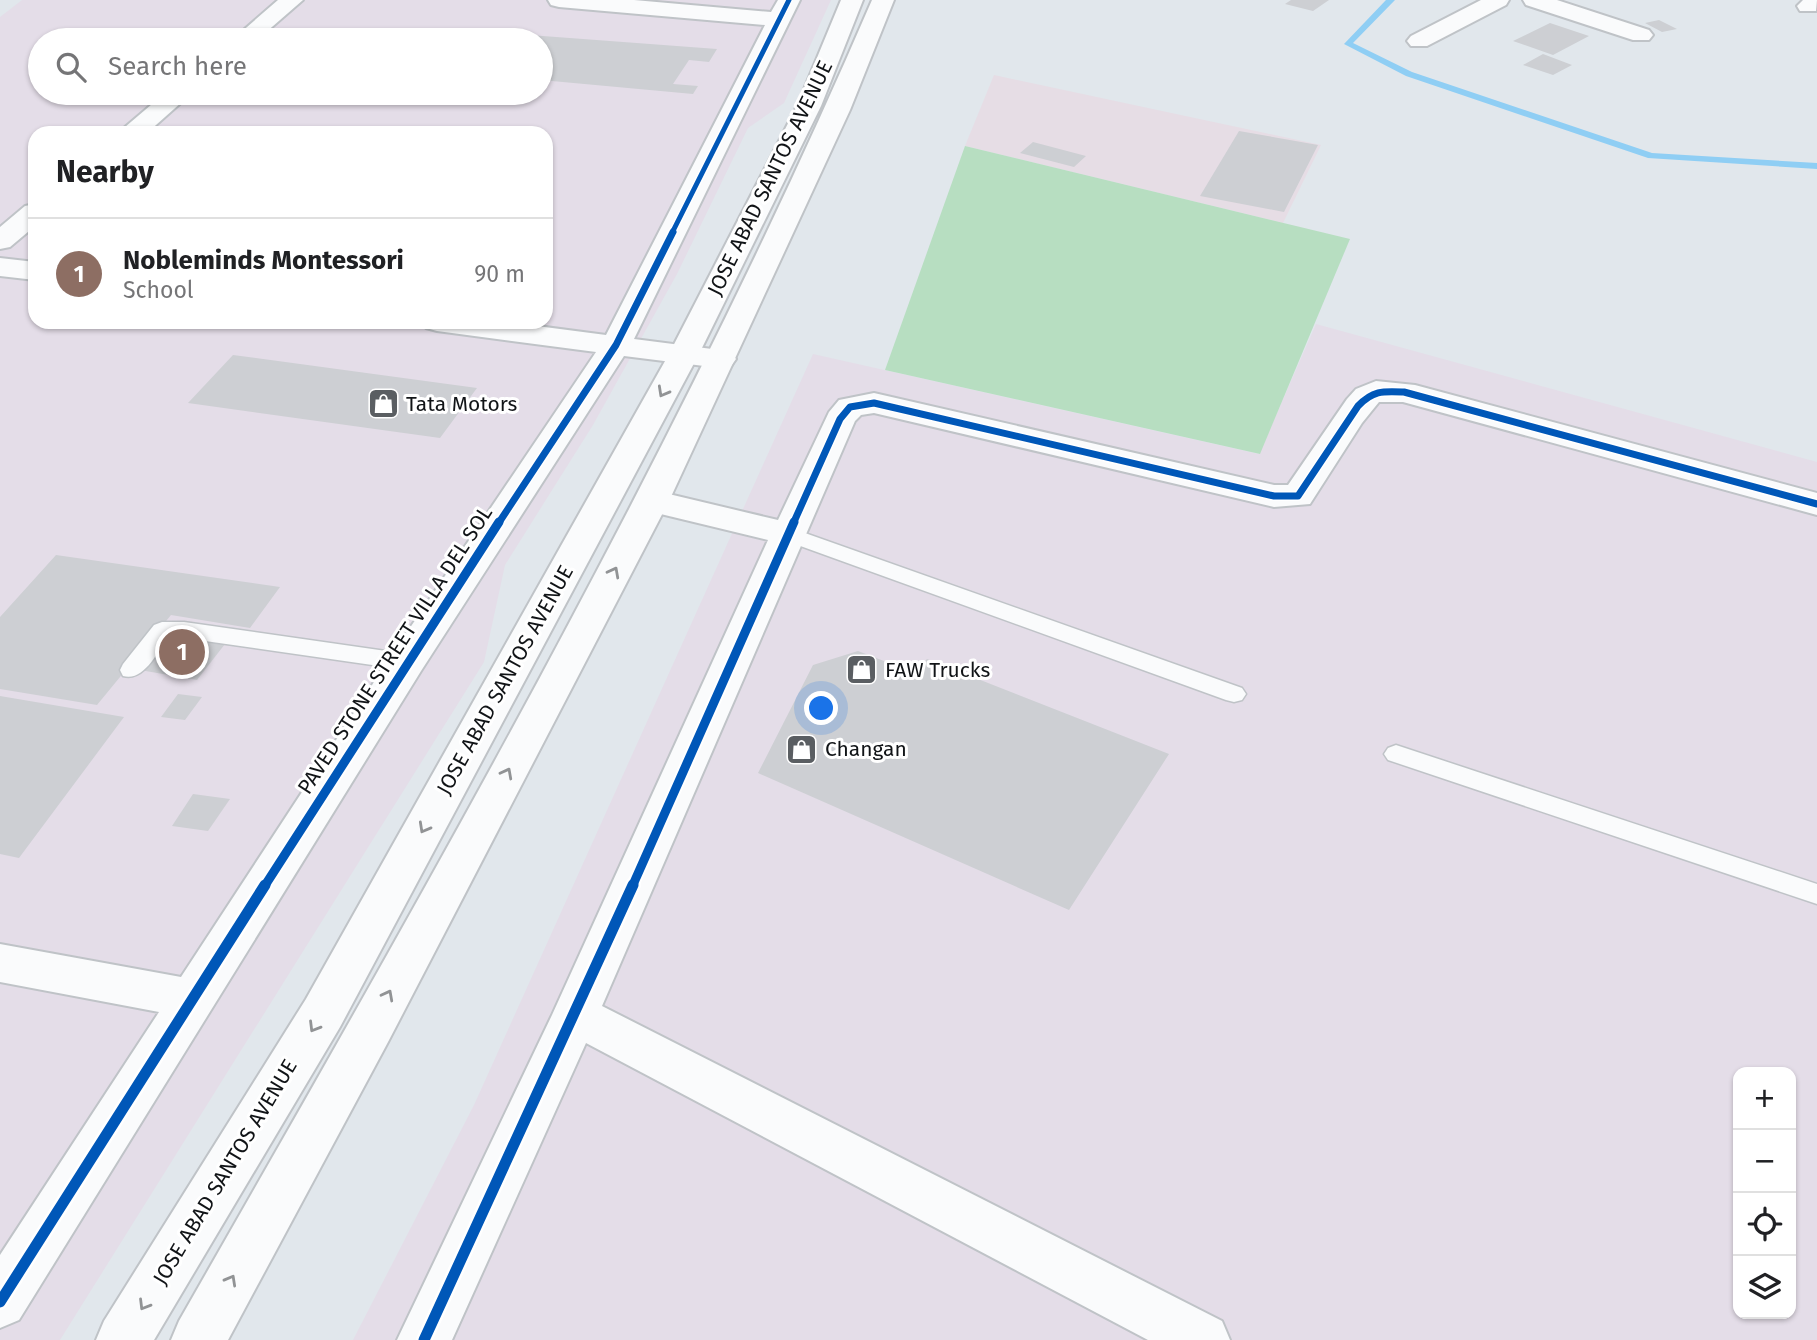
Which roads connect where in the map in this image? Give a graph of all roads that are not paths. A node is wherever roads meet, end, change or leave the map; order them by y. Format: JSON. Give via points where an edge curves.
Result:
{"nodes":[{"id":1,"x":292,"y":0,"type":"edge"},
{"id":2,"x":559,"y":0,"type":"edge"},
{"id":3,"x":852,"y":0,"type":"edge"},
{"id":4,"x":883,"y":0,"type":"edge"},
{"id":5,"x":1498,"y":0,"type":"edge"},
{"id":6,"x":1542,"y":1,"type":"edge"},
{"id":7,"x":784,"y":10,"type":"edge"},
{"id":8,"x":258,"y":28,"type":"edge"},
{"id":9,"x":1641,"y":35,"type":"dead end"},
{"id":10,"x":1419,"y":41,"type":"dead end"},
{"id":11,"x":165,"y":105,"type":"edge"},
{"id":12,"x":140,"y":126,"type":"edge"},
{"id":13,"x":28,"y":218,"type":"edge"},
{"id":14,"x":0,"y":241,"type":"edge"},
{"id":15,"x":0,"y":267,"type":"edge"},
{"id":16,"x":28,"y":270,"type":"edge"},
{"id":17,"x":491,"y":329,"type":"edge"},
{"id":18,"x":616,"y":345,"type":"junction"},
{"id":19,"x":702,"y":357,"type":"junction"},
{"id":20,"x":652,"y":501,"type":"junction"},
{"id":21,"x":1817,"y":504,"type":"edge"},
{"id":22,"x":788,"y":534,"type":"junction"},
{"id":23,"x":407,"y":662,"type":"junction"},
{"id":24,"x":131,"y":670,"type":"dead end"},
{"id":25,"x":1234,"y":694,"type":"dead end"},
{"id":26,"x":1396,"y":754,"type":"dead end"},
{"id":27,"x":1817,"y":894,"type":"edge"},
{"id":28,"x":0,"y":963,"type":"edge"},
{"id":29,"x":193,"y":999,"type":"junction"},
{"id":30,"x":575,"y":1015,"type":"junction"},
{"id":31,"x":0,"y":1302,"type":"edge"},
{"id":32,"x":122,"y":1340,"type":"edge"},
{"id":33,"x":198,"y":1340,"type":"edge"},
{"id":34,"x":424,"y":1340,"type":"edge"},
{"id":35,"x":1203,"y":1340,"type":"edge"}],
"edges":[{"from":1,"to":8,"type":"main road"},
{"from":2,"to":7,"type":"main road"},
{"from":3,"to":19,"type":"main road","name":"JOSE ABAD SANTOS AVENUE"},
{"from":4,"to":19,"type":"main road","name":"JOSE ABAD SANTOS AVENUE","via":[[848,87]]},
{"from":5,"to":10,"type":"main road"},
{"from":6,"to":9,"type":"main road"},
{"from":7,"to":18,"type":"main road","name":"PAVED STONE STREET VILLA DEL SOL"},
{"from":11,"to":12,"type":"main road"},
{"from":13,"to":14,"type":"main road"},
{"from":15,"to":16,"type":"main road"},
{"from":17,"to":18,"type":"main road"},
{"from":18,"to":19,"type":"main road"},
{"from":18,"to":23,"type":"main road","name":"PAVED STONE STREET VILLA DEL SOL"},
{"from":19,"to":20,"type":"main road","name":"JOSE ABAD SANTOS AVENUE"},
{"from":19,"to":32,"type":"main road","name":"JOSE ABAD SANTOS AVENUE","one_way":true,"via":[[323,1013]]},
{"from":20,"to":22,"type":"main road"},
{"from":33,"to":20,"type":"main road","name":"JOSE ABAD SANTOS AVENUE","one_way":true},
{"from":21,"to":22,"type":"main road","via":[[1404,393],[1374,391],[1360,400],[1298,496],[1274,496],[874,404],[850,407],[840,419]]},
{"from":22,"to":25,"type":"lane"},
{"from":22,"to":30,"type":"main road"},
{"from":23,"to":24,"type":"lane","via":[[162,630]]},
{"from":23,"to":29,"type":"main road","name":"PAVED STONE STREET VILLA DEL SOL"},
{"from":26,"to":27,"type":"lane"},
{"from":28,"to":29,"type":"main road"},
{"from":29,"to":31,"type":"main road","name":"PAVED STONE STREET VILLA DEL SOL"},
{"from":30,"to":34,"type":"main road"},
{"from":30,"to":35,"type":"main road"}]}
